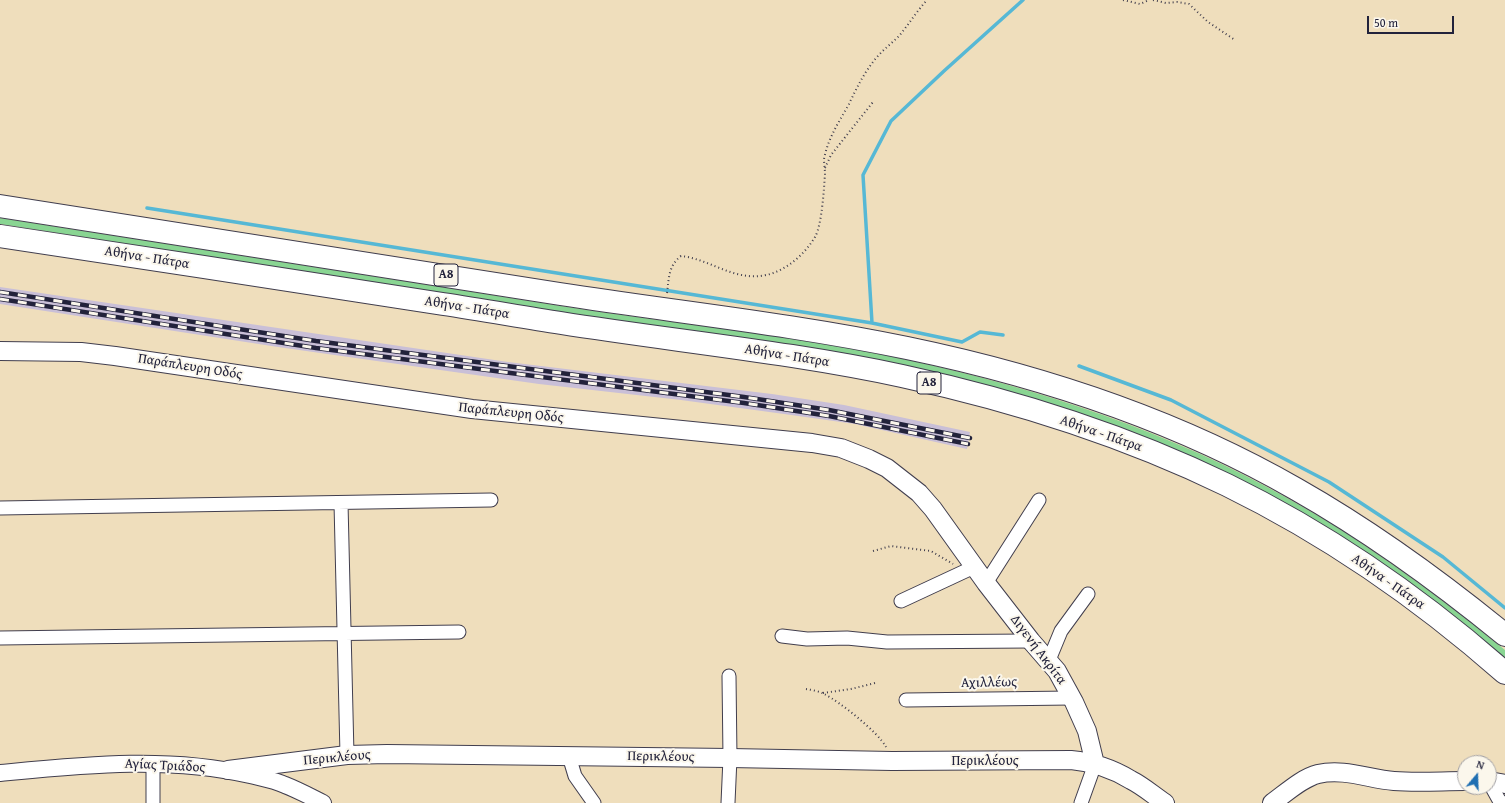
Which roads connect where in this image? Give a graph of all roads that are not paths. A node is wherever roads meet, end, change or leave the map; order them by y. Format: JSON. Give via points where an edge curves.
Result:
{"nodes":[{"id":1,"x":0,"y":206,"type":"edge"},
{"id":2,"x":0,"y":236,"type":"edge"},
{"id":3,"x":0,"y":351,"type":"edge"},
{"id":4,"x":491,"y":500,"type":"dead end"},
{"id":5,"x":1039,"y":500,"type":"dead end"},
{"id":6,"x":341,"y":503,"type":"junction"},
{"id":7,"x":0,"y":508,"type":"edge"},
{"id":8,"x":969,"y":569,"type":"junction"},
{"id":9,"x":986,"y":583,"type":"junction"},
{"id":10,"x":1088,"y":594,"type":"dead end"},
{"id":11,"x":901,"y":601,"type":"dead end"},
{"id":12,"x":459,"y":632,"type":"dead end"},
{"id":13,"x":344,"y":633,"type":"junction"},
{"id":14,"x":1505,"y":635,"type":"edge"},
{"id":15,"x":782,"y":636,"type":"dead end"},
{"id":16,"x":0,"y":638,"type":"edge"},
{"id":17,"x":1031,"y":641,"type":"junction"},
{"id":18,"x":1049,"y":660,"type":"junction"},
{"id":19,"x":1505,"y":673,"type":"edge"},
{"id":20,"x":729,"y":676,"type":"dead end"},
{"id":21,"x":1072,"y":698,"type":"junction"},
{"id":22,"x":906,"y":700,"type":"dead end"},
{"id":23,"x":347,"y":755,"type":"junction"},
{"id":24,"x":569,"y":756,"type":"junction"},
{"id":25,"x":730,"y":758,"type":"junction"},
{"id":26,"x":153,"y":764,"type":"junction"},
{"id":27,"x":1095,"y":764,"type":"junction"},
{"id":28,"x":228,"y":770,"type":"junction"},
{"id":29,"x":0,"y":773,"type":"edge"},
{"id":30,"x":1457,"y":781,"type":"edge"},
{"id":31,"x":1496,"y":795,"type":"edge"},
{"id":32,"x":153,"y":803,"type":"edge"},
{"id":33,"x":323,"y":803,"type":"edge"},
{"id":34,"x":594,"y":803,"type":"edge"},
{"id":35,"x":728,"y":803,"type":"edge"},
{"id":36,"x":1081,"y":803,"type":"edge"},
{"id":37,"x":1165,"y":803,"type":"edge"},
{"id":38,"x":1272,"y":803,"type":"edge"},
{"id":39,"x":1503,"y":803,"type":"edge"}],
"edges":[{"from":1,"to":14,"type":"highway","name":"Αθήνα - Πάτρα","number":"Α8","via":[[815,331],[908,348],[995,369],[1135,414],[1209,445],[1268,474],[1388,546]]},
{"from":2,"to":19,"type":"highway","name":"Αθήνα - Πάτρα","number":"Α8","via":[[818,361],[902,376],[1008,403],[1138,446],[1229,486],[1280,513],[1401,590]]},
{"from":3,"to":8,"type":"main road","name":"Παράπλευρη Οδός","via":[[74,352],[115,356],[472,409],[841,448],[887,468],[919,493],[933,510]]},
{"from":4,"to":6,"type":"street"},
{"from":5,"to":9,"type":"street"},
{"from":6,"to":7,"type":"street"},
{"from":6,"to":13,"type":"street"},
{"from":8,"to":9,"type":"main road","name":"Διγενή Ακρίτα"},
{"from":8,"to":11,"type":"street"},
{"from":9,"to":17,"type":"main road","name":"Διγενή Ακρίτα"},
{"from":10,"to":18,"type":"street","via":[[1061,631]]},
{"from":12,"to":13,"type":"street"},
{"from":13,"to":16,"type":"street"},
{"from":13,"to":23,"type":"street"},
{"from":15,"to":17,"type":"street","via":[[886,642]]},
{"from":17,"to":18,"type":"main road","name":"Διγενή Ακρίτα"},
{"from":18,"to":21,"type":"main road","name":"Διγενή Ακρίτα"},
{"from":20,"to":25,"type":"street"},
{"from":21,"to":22,"type":"street","name":"Αχιλλέως"},
{"from":21,"to":27,"type":"main road","name":"Διγενή Ακρίτα","via":[[1087,731]]},
{"from":23,"to":24,"type":"main road","name":"Περικλέους"},
{"from":23,"to":28,"type":"main road","name":"Περικλέους"},
{"from":24,"to":25,"type":"main road","name":"Περικλέους"},
{"from":24,"to":34,"type":"street","via":[[575,776]]},
{"from":25,"to":27,"type":"main road","name":"Περικλέους","via":[[892,761],[1071,760]]},
{"from":25,"to":35,"type":"street"},
{"from":26,"to":28,"type":"street","name":"Αγίας Τριάδος"},
{"from":26,"to":29,"type":"street","name":"Αγίας Τριάδος","via":[[111,763]]},
{"from":26,"to":32,"type":"street"},
{"from":27,"to":36,"type":"street"},
{"from":27,"to":37,"type":"main road","via":[[1132,780]]},
{"from":28,"to":33,"type":"street","name":"Αγίας Τριάδος","via":[[285,785]]},
{"from":30,"to":38,"type":"main road","via":[[1395,781],[1350,773],[1324,773],[1305,780]]},
{"from":31,"to":39,"type":"street"}]}
